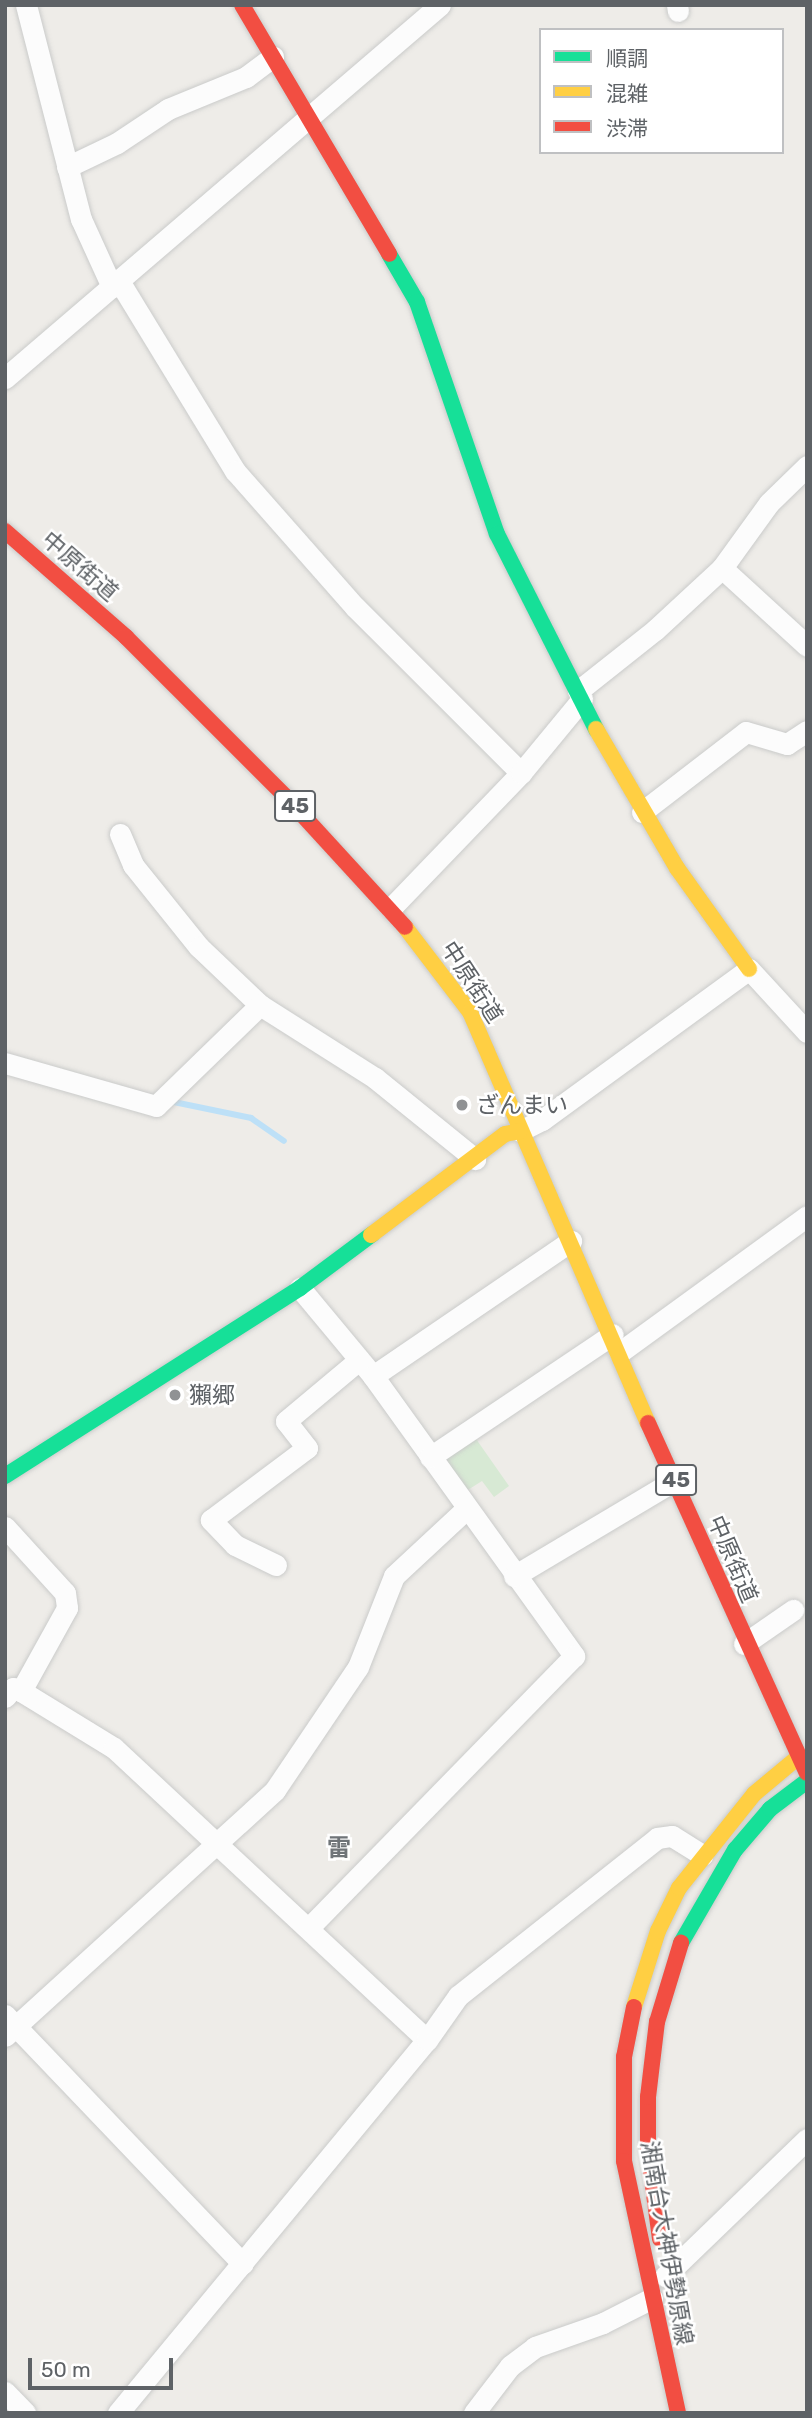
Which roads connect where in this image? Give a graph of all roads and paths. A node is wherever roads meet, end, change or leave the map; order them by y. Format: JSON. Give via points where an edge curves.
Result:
{"nodes":[{"id":1,"x":26,"y":5,"type":"edge"},
{"id":2,"x":242,"y":5,"type":"edge"},
{"id":3,"x":440,"y":5,"type":"edge"},
{"id":4,"x":273,"y":57,"type":"junction"},
{"id":5,"x":308,"y":116,"type":"junction"},
{"id":6,"x":67,"y":167,"type":"junction"},
{"id":7,"x":115,"y":284,"type":"junction"},
{"id":8,"x":5,"y":378,"type":"edge"},
{"id":9,"x":807,"y":466,"type":"edge"},
{"id":10,"x":5,"y":531,"type":"edge"},
{"id":11,"x":722,"y":568,"type":"junction"},
{"id":12,"x":807,"y":646,"type":"edge"},
{"id":13,"x":580,"y":695,"type":"junction"},
{"id":14,"x":807,"y":731,"type":"edge"},
{"id":15,"x":520,"y":773,"type":"junction"},
{"id":16,"x":642,"y":812,"type":"junction"},
{"id":17,"x":120,"y":834,"type":"dead end"},
{"id":18,"x":391,"y":908,"type":"junction"},
{"id":19,"x":749,"y":969,"type":"junction"},
{"id":20,"x":260,"y":1005,"type":"junction"},
{"id":21,"x":807,"y":1032,"type":"edge"},
{"id":22,"x":5,"y":1063,"type":"edge"},
{"id":23,"x":520,"y":1131,"type":"junction"},
{"id":24,"x":475,"y":1159,"type":"junction"},
{"id":25,"x":807,"y":1216,"type":"edge"},
{"id":26,"x":571,"y":1241,"type":"junction"},
{"id":27,"x":300,"y":1288,"type":"junction"},
{"id":28,"x":616,"y":1343,"type":"junction"},
{"id":29,"x":366,"y":1368,"type":"junction"},
{"id":30,"x":430,"y":1457,"type":"junction"},
{"id":31,"x":5,"y":1476,"type":"edge"},
{"id":32,"x":676,"y":1480,"type":"junction"},
{"id":33,"x":466,"y":1509,"type":"junction"},
{"id":34,"x":5,"y":1527,"type":"edge"},
{"id":35,"x":276,"y":1565,"type":"dead end"},
{"id":36,"x":514,"y":1576,"type":"junction"},
{"id":37,"x":793,"y":1610,"type":"dead end"},
{"id":38,"x":744,"y":1644,"type":"junction"},
{"id":39,"x":13,"y":1694,"type":"edge"},
{"id":40,"x":797,"y":1758,"type":"junction"},
{"id":41,"x":807,"y":1773,"type":"edge"},
{"id":42,"x":807,"y":1781,"type":"edge"},
{"id":43,"x":217,"y":1844,"type":"junction"},
{"id":44,"x":702,"y":1855,"type":"junction"},
{"id":45,"x":309,"y":1928,"type":"junction"},
{"id":46,"x":9,"y":2026,"type":"edge"},
{"id":47,"x":428,"y":2039,"type":"junction"},
{"id":48,"x":807,"y":2139,"type":"edge"},
{"id":49,"x":243,"y":2264,"type":"junction"},
{"id":50,"x":666,"y":2276,"type":"junction"},
{"id":51,"x":652,"y":2298,"type":"junction"},
{"id":52,"x":675,"y":2313,"type":"dead end"},
{"id":53,"x":5,"y":2392,"type":"edge"},
{"id":54,"x":25,"y":2413,"type":"edge"},
{"id":55,"x":118,"y":2413,"type":"edge"},
{"id":56,"x":474,"y":2413,"type":"edge"},
{"id":57,"x":678,"y":2413,"type":"edge"}],
"edges":[{"from":1,"to":6,"type":"street"},
{"from":2,"to":4,"type":"street"},
{"from":3,"to":5,"type":"street"},
{"from":4,"to":5,"type":"street"},
{"from":4,"to":6,"type":"street","via":[[246,77],[167,109],[125,139]]},
{"from":5,"to":7,"type":"street"},
{"from":5,"to":13,"type":"street","via":[[417,302],[498,534]]},
{"from":6,"to":7,"type":"street","via":[[81,219]]},
{"from":7,"to":8,"type":"street"},
{"from":7,"to":15,"type":"street","via":[[235,471],[355,607]]},
{"from":9,"to":11,"type":"street","via":[[779,491]]},
{"from":10,"to":18,"type":"street","name":"中原街道","number":"45","via":[[127,637]]},
{"from":11,"to":12,"type":"street"},
{"from":11,"to":13,"type":"street"},
{"from":13,"to":15,"type":"street"},
{"from":13,"to":16,"type":"street","via":[[613,765]]},
{"from":14,"to":16,"type":"street","via":[[787,744],[746,732]]},
{"from":15,"to":18,"type":"street"},
{"from":16,"to":19,"type":"street"},
{"from":17,"to":20,"type":"street","via":[[133,865],[199,947]]},
{"from":18,"to":23,"type":"street","name":"中原街道","number":"45","via":[[470,1013]]},
{"from":19,"to":21,"type":"street"},
{"from":19,"to":23,"type":"street","via":[[542,1120]]},
{"from":20,"to":22,"type":"street","via":[[156,1106]]},
{"from":20,"to":24,"type":"street","via":[[375,1078]]},
{"from":23,"to":24,"type":"street","via":[[505,1134]]},
{"from":23,"to":26,"type":"street","name":"中原街道","number":"45"},
{"from":24,"to":27,"type":"street"},
{"from":25,"to":28,"type":"street"},
{"from":26,"to":28,"type":"street","name":"中原街道","number":"45"},
{"from":26,"to":29,"type":"street"},
{"from":27,"to":29,"type":"street"},
{"from":27,"to":31,"type":"street"},
{"from":28,"to":30,"type":"street"},
{"from":28,"to":32,"type":"street","name":"中原街道","number":"45"},
{"from":29,"to":30,"type":"street"},
{"from":29,"to":35,"type":"street","via":[[286,1421],[307,1448],[211,1520],[235,1545]]},
{"from":30,"to":33,"type":"street"},
{"from":32,"to":36,"type":"street"},
{"from":32,"to":38,"type":"street","name":"中原街道","number":"45"},
{"from":33,"to":36,"type":"street"},
{"from":33,"to":43,"type":"street","via":[[394,1576],[358,1667],[275,1790]]},
{"from":34,"to":39,"type":"street","via":[[65,1593],[67,1608]]},
{"from":36,"to":45,"type":"street","via":[[574,1656]]},
{"from":37,"to":38,"type":"street"},
{"from":38,"to":40,"type":"street","name":"中原街道","number":"45"},
{"from":39,"to":43,"type":"street","via":[[114,1748]]},
{"from":40,"to":41,"type":"street","name":"中原街道","number":"45"},
{"from":40,"to":44,"type":"street","name":"湘南台大神伊勢原線","via":[[754,1794]]},
{"from":42,"to":50,"type":"street","name":"湘南台大神伊勢原線","via":[[770,1810],[714,1880],[684,1934],[657,2022],[648,2097],[648,2149]]},
{"from":43,"to":45,"type":"street"},
{"from":43,"to":46,"type":"street"},
{"from":44,"to":47,"type":"street","via":[[672,1836],[657,1838],[458,1996]]},
{"from":44,"to":51,"type":"street","name":"湘南台大神伊勢原線","via":[[658,1930],[624,2057],[624,2161]]},
{"from":45,"to":47,"type":"street"},
{"from":46,"to":49,"type":"street"},
{"from":47,"to":49,"type":"street"},
{"from":48,"to":50,"type":"street"},
{"from":49,"to":55,"type":"street"},
{"from":50,"to":52,"type":"street","name":"湘南台大神伊勢原線"},
{"from":51,"to":56,"type":"street","via":[[603,2323],[535,2347],[510,2366]]},
{"from":51,"to":57,"type":"street","name":"湘南台大神伊勢原線"},
{"from":53,"to":54,"type":"street"}]}
